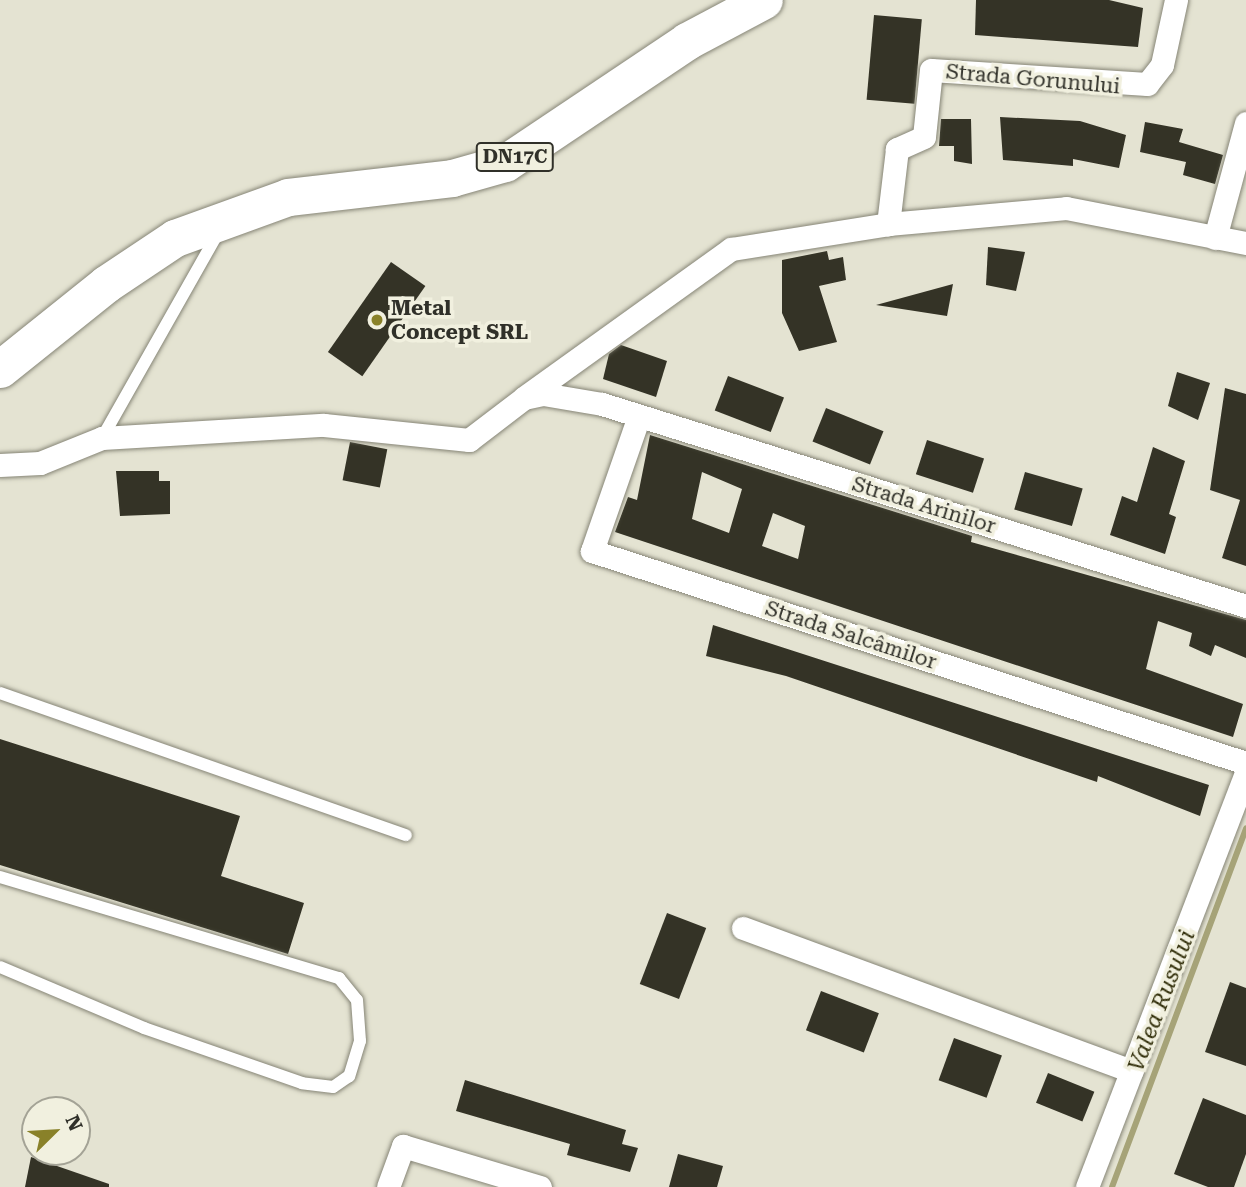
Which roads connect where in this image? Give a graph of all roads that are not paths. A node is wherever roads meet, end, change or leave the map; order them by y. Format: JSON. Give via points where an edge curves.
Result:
{"nodes":[{"id":1,"x":764,"y":0,"type":"edge"},
{"id":2,"x":1176,"y":0,"type":"edge"},
{"id":3,"x":1246,"y":123,"type":"edge"},
{"id":4,"x":228,"y":215,"type":"junction"},
{"id":5,"x":888,"y":224,"type":"junction"},
{"id":6,"x":1215,"y":237,"type":"junction"},
{"id":7,"x":1246,"y":243,"type":"edge"},
{"id":8,"x":0,"y":369,"type":"edge"},
{"id":9,"x":524,"y":398,"type":"junction"},
{"id":10,"x":639,"y":416,"type":"junction"},
{"id":11,"x":102,"y":438,"type":"junction"},
{"id":12,"x":0,"y":465,"type":"edge"},
{"id":13,"x":1246,"y":606,"type":"edge"},
{"id":14,"x":0,"y":692,"type":"edge"},
{"id":15,"x":1246,"y":763,"type":"edge"},
{"id":16,"x":1246,"y":773,"type":"edge"},
{"id":17,"x":406,"y":835,"type":"dead end"},
{"id":18,"x":0,"y":877,"type":"edge"},
{"id":19,"x":743,"y":928,"type":"dead end"},
{"id":20,"x":0,"y":967,"type":"edge"},
{"id":21,"x":1132,"y":1071,"type":"junction"},
{"id":22,"x":388,"y":1187,"type":"edge"},
{"id":23,"x":540,"y":1187,"type":"edge"},
{"id":24,"x":1087,"y":1187,"type":"edge"}],
"edges":[{"from":1,"to":4,"type":"main road","number":"DN17C","via":[[687,41],[505,163],[453,178],[288,197]]},
{"from":2,"to":5,"type":"street","name":"Strada Gorunului","via":[[1162,65],[1147,84],[931,70],[924,137],[897,149]]},
{"from":3,"to":6,"type":"street"},
{"from":4,"to":8,"type":"main road","number":"DN17C","via":[[175,238],[118,276]]},
{"from":4,"to":11,"type":"lane"},
{"from":5,"to":6,"type":"street","via":[[1066,208]]},
{"from":5,"to":9,"type":"street","via":[[732,249]]},
{"from":6,"to":7,"type":"street"},
{"from":9,"to":10,"type":"street","name":"Strada Arinilor","via":[[543,394]]},
{"from":9,"to":11,"type":"street","via":[[469,440],[324,425]]},
{"from":10,"to":13,"type":"street","name":"Strada Arinilor"},
{"from":10,"to":15,"type":"street","name":"Strada Salcâmilor","via":[[592,551]]},
{"from":11,"to":12,"type":"street","via":[[59,458]]},
{"from":14,"to":17,"type":"lane"},
{"from":16,"to":21,"type":"street"},
{"from":18,"to":20,"type":"lane","via":[[339,978],[357,1000],[360,1041],[349,1076],[333,1087],[302,1083],[144,1028]]},
{"from":19,"to":21,"type":"street"},
{"from":21,"to":24,"type":"street"},
{"from":22,"to":23,"type":"street","via":[[403,1146]]}]}
